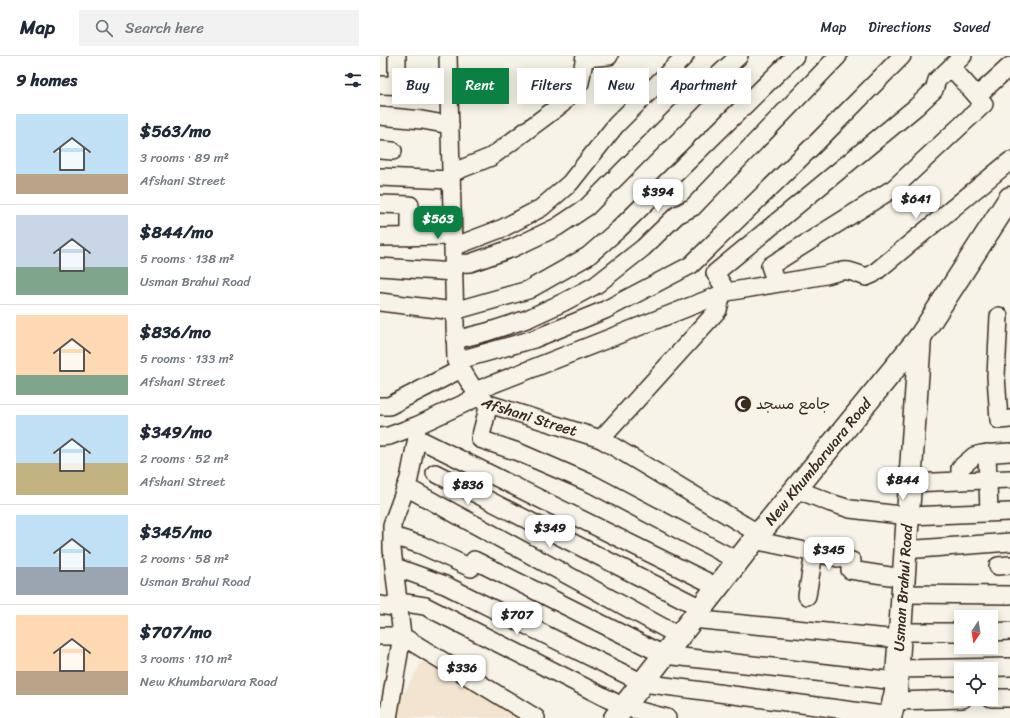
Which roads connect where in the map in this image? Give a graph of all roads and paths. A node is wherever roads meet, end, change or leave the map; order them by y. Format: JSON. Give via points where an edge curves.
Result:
{"nodes":[{"id":1,"x":397,"y":56,"type":"edge"},
{"id":2,"x":448,"y":56,"type":"edge"},
{"id":3,"x":609,"y":56,"type":"edge"},
{"id":4,"x":685,"y":56,"type":"edge"},
{"id":5,"x":738,"y":56,"type":"edge"},
{"id":6,"x":795,"y":56,"type":"edge"},
{"id":7,"x":838,"y":56,"type":"edge"},
{"id":8,"x":902,"y":56,"type":"edge"},
{"id":9,"x":963,"y":56,"type":"edge"},
{"id":10,"x":585,"y":57,"type":"edge"},
{"id":11,"x":1010,"y":66,"type":"edge"},
{"id":12,"x":397,"y":68,"type":"edge"},
{"id":13,"x":951,"y":68,"type":"junction"},
{"id":14,"x":380,"y":84,"type":"edge"},
{"id":15,"x":392,"y":85,"type":"edge"},
{"id":16,"x":444,"y":87,"type":"edge"},
{"id":17,"x":449,"y":87,"type":"junction"},
{"id":18,"x":977,"y":96,"type":"junction"},
{"id":19,"x":380,"y":116,"type":"edge"},
{"id":20,"x":450,"y":125,"type":"junction"},
{"id":21,"x":1010,"y":161,"type":"edge"},
{"id":22,"x":380,"y":177,"type":"edge"},
{"id":23,"x":451,"y":177,"type":"junction"},
{"id":24,"x":1010,"y":198,"type":"edge"},
{"id":25,"x":380,"y":204,"type":"edge"},
{"id":26,"x":380,"y":237,"type":"edge"},
{"id":27,"x":410,"y":237,"type":"junction"},
{"id":28,"x":453,"y":242,"type":"junction"},
{"id":29,"x":380,"y":267,"type":"edge"},
{"id":30,"x":453,"y":268,"type":"junction"},
{"id":31,"x":776,"y":283,"type":"junction"},
{"id":32,"x":725,"y":293,"type":"junction"},
{"id":33,"x":380,"y":302,"type":"edge"},
{"id":34,"x":454,"y":311,"type":"junction"},
{"id":35,"x":999,"y":316,"type":"dead end"},
{"id":36,"x":920,"y":337,"type":"junction"},
{"id":37,"x":455,"y":340,"type":"junction"},
{"id":38,"x":458,"y":365,"type":"junction"},
{"id":39,"x":1003,"y":376,"type":"edge"},
{"id":40,"x":481,"y":398,"type":"junction"},
{"id":41,"x":380,"y":406,"type":"edge"},
{"id":42,"x":1010,"y":419,"type":"edge"},
{"id":43,"x":417,"y":432,"type":"junction"},
{"id":44,"x":380,"y":436,"type":"edge"},
{"id":45,"x":601,"y":439,"type":"junction"},
{"id":46,"x":1010,"y":452,"type":"edge"},
{"id":47,"x":987,"y":453,"type":"junction"},
{"id":48,"x":435,"y":474,"type":"dead end"},
{"id":49,"x":1010,"y":479,"type":"edge"},
{"id":50,"x":988,"y":480,"type":"junction"},
{"id":51,"x":960,"y":481,"type":"junction"},
{"id":52,"x":910,"y":483,"type":"junction"},
{"id":53,"x":406,"y":487,"type":"junction"},
{"id":54,"x":796,"y":489,"type":"junction"},
{"id":55,"x":487,"y":500,"type":"junction"},
{"id":56,"x":989,"y":512,"type":"junction"},
{"id":57,"x":1010,"y":512,"type":"edge"},
{"id":58,"x":908,"y":516,"type":"junction"},
{"id":59,"x":475,"y":525,"type":"junction"},
{"id":60,"x":388,"y":527,"type":"edge"},
{"id":61,"x":756,"y":537,"type":"junction"},
{"id":62,"x":1010,"y":542,"type":"edge"},
{"id":63,"x":905,"y":550,"type":"junction"},
{"id":64,"x":814,"y":553,"type":"junction"},
{"id":65,"x":738,"y":561,"type":"junction"},
{"id":66,"x":395,"y":567,"type":"junction"},
{"id":67,"x":903,"y":586,"type":"junction"},
{"id":68,"x":718,"y":587,"type":"junction"},
{"id":69,"x":1010,"y":595,"type":"edge"},
{"id":70,"x":807,"y":596,"type":"dead end"},
{"id":71,"x":380,"y":605,"type":"edge"},
{"id":72,"x":399,"y":605,"type":"junction"},
{"id":73,"x":696,"y":614,"type":"junction"},
{"id":74,"x":954,"y":632,"type":"edge"},
{"id":75,"x":998,"y":632,"type":"edge"},
{"id":76,"x":1010,"y":632,"type":"edge"},
{"id":77,"x":380,"y":636,"type":"edge"},
{"id":78,"x":402,"y":636,"type":"junction"},
{"id":79,"x":679,"y":636,"type":"junction"},
{"id":80,"x":899,"y":636,"type":"junction"},
{"id":81,"x":664,"y":655,"type":"junction"},
{"id":82,"x":1010,"y":666,"type":"edge"},
{"id":83,"x":642,"y":683,"type":"junction"},
{"id":84,"x":893,"y":697,"type":"edge"},
{"id":85,"x":998,"y":698,"type":"edge"},
{"id":86,"x":1010,"y":698,"type":"edge"},
{"id":87,"x":954,"y":699,"type":"edge"},
{"id":88,"x":386,"y":700,"type":"edge"},
{"id":89,"x":620,"y":713,"type":"edge"},
{"id":90,"x":388,"y":718,"type":"edge"},
{"id":91,"x":536,"y":718,"type":"edge"},
{"id":92,"x":667,"y":718,"type":"edge"}],
"edges":[{"from":1,"to":12,"type":"street"},
{"from":2,"to":17,"type":"street","name":"Afshani Street"},
{"from":3,"to":10,"type":"street"},
{"from":4,"to":28,"type":"street","via":[[616,125],[570,183],[541,208],[503,228]]},
{"from":5,"to":30,"type":"street","via":[[587,207],[557,227],[513,248]]},
{"from":6,"to":34,"type":"street","via":[[619,229],[588,256],[528,290]]},
{"from":7,"to":37,"type":"street","via":[[693,207],[677,215],[643,248],[596,285],[527,319]]},
{"from":8,"to":38,"type":"street","via":[[691,265],[605,310],[534,339]]},
{"from":9,"to":13,"type":"street"},
{"from":10,"to":23,"type":"street","via":[[580,83],[562,104],[491,157]]},
{"from":11,"to":18,"type":"street"},
{"from":13,"to":18,"type":"street"},
{"from":13,"to":32,"type":"street","via":[[937,80],[934,90],[920,103],[715,273]]},
{"from":14,"to":15,"type":"street"},
{"from":16,"to":17,"type":"street"},
{"from":17,"to":20,"type":"street","name":"Afshani Street"},
{"from":18,"to":31,"type":"street","via":[[984,104],[894,188],[770,266]]},
{"from":19,"to":20,"type":"street"},
{"from":20,"to":23,"type":"street","name":"Afshani Street"},
{"from":21,"to":31,"type":"street","via":[[873,274],[866,277],[848,270],[840,270],[826,275]]},
{"from":22,"to":23,"type":"street"},
{"from":23,"to":28,"type":"street","name":"Afshani Street"},
{"from":24,"to":36,"type":"main road","name":"New Khumbarwara Road"},
{"from":25,"to":27,"type":"street","via":[[410,205]]},
{"from":26,"to":27,"type":"street"},
{"from":27,"to":28,"type":"street"},
{"from":28,"to":30,"type":"street","name":"Afshani Street"},
{"from":29,"to":30,"type":"street"},
{"from":30,"to":34,"type":"street","name":"Afshani Street"},
{"from":31,"to":32,"type":"street"},
{"from":32,"to":40,"type":"street"},
{"from":32,"to":45,"type":"street","via":[[718,310]]},
{"from":33,"to":34,"type":"street"},
{"from":34,"to":37,"type":"street","name":"Afshani Street"},
{"from":35,"to":39,"type":"street"},
{"from":36,"to":52,"type":"main road","name":"Usman Brahui Road"},
{"from":36,"to":54,"type":"main road","name":"New Khumbarwara Road"},
{"from":37,"to":38,"type":"street","name":"Afshani Street"},
{"from":38,"to":40,"type":"street","name":"Afshani Street"},
{"from":38,"to":41,"type":"street","via":[[389,406]]},
{"from":39,"to":42,"type":"street","via":[[999,420]]},
{"from":40,"to":43,"type":"street"},
{"from":40,"to":45,"type":"street","name":"Afshani Street"},
{"from":40,"to":65,"type":"street","via":[[480,440],[518,452],[592,484]]},
{"from":43,"to":44,"type":"street"},
{"from":43,"to":53,"type":"street"},
{"from":43,"to":68,"type":"street"},
{"from":45,"to":61,"type":"street","name":"Afshani Street"},
{"from":46,"to":47,"type":"street"},
{"from":47,"to":50,"type":"street"},
{"from":47,"to":51,"type":"street","via":[[974,456],[960,468]]},
{"from":48,"to":55,"type":"street"},
{"from":49,"to":50,"type":"street"},
{"from":50,"to":51,"type":"street"},
{"from":50,"to":56,"type":"street"},
{"from":51,"to":52,"type":"street"},
{"from":52,"to":58,"type":"main road","name":"Usman Brahui Road"},
{"from":53,"to":59,"type":"street"},
{"from":53,"to":60,"type":"street"},
{"from":54,"to":58,"type":"street","via":[[850,508]]},
{"from":54,"to":61,"type":"main road","name":"New Khumbarwara Road"},
{"from":55,"to":59,"type":"street"},
{"from":55,"to":73,"type":"street"},
{"from":56,"to":57,"type":"street"},
{"from":56,"to":58,"type":"street"},
{"from":58,"to":63,"type":"main road","name":"Usman Brahui Road"},
{"from":59,"to":79,"type":"street"},
{"from":60,"to":66,"type":"street"},
{"from":60,"to":81,"type":"street","via":[[471,568],[474,560]]},
{"from":61,"to":64,"type":"street","name":"Afshani Street"},
{"from":61,"to":65,"type":"main road","name":"New Khumbarwara Road"},
{"from":62,"to":63,"type":"street"},
{"from":63,"to":67,"type":"main road","name":"Usman Brahui Road"},
{"from":64,"to":67,"type":"street","name":"Afshani Street","via":[[852,561],[850,570]]},
{"from":64,"to":70,"type":"street"},
{"from":65,"to":68,"type":"main road","name":"New Khumbarwara Road"},
{"from":66,"to":72,"type":"street"},
{"from":66,"to":83,"type":"street","via":[[445,585]]},
{"from":67,"to":69,"type":"street"},
{"from":67,"to":80,"type":"main road","name":"Usman Brahui Road"},
{"from":68,"to":73,"type":"main road","name":"New Khumbarwara Road"},
{"from":71,"to":72,"type":"street"},
{"from":72,"to":78,"type":"street"},
{"from":72,"to":89,"type":"street","via":[[425,606]]},
{"from":73,"to":79,"type":"main road","name":"New Khumbarwara Road"},
{"from":73,"to":80,"type":"street"},
{"from":74,"to":80,"type":"street"},
{"from":75,"to":76,"type":"street"},
{"from":77,"to":78,"type":"street"},
{"from":78,"to":88,"type":"street"},
{"from":78,"to":91,"type":"street"},
{"from":79,"to":81,"type":"main road","name":"New Khumbarwara Road"},
{"from":80,"to":84,"type":"main road","name":"Usman Brahui Road"},
{"from":81,"to":83,"type":"main road","name":"New Khumbarwara Road"},
{"from":81,"to":84,"type":"street"},
{"from":82,"to":84,"type":"street"},
{"from":83,"to":84,"type":"street"},
{"from":83,"to":89,"type":"main road","name":"New Khumbarwara Road"},
{"from":84,"to":87,"type":"street"},
{"from":85,"to":86,"type":"street"},
{"from":88,"to":90,"type":"street"},
{"from":89,"to":92,"type":"street"}]}
